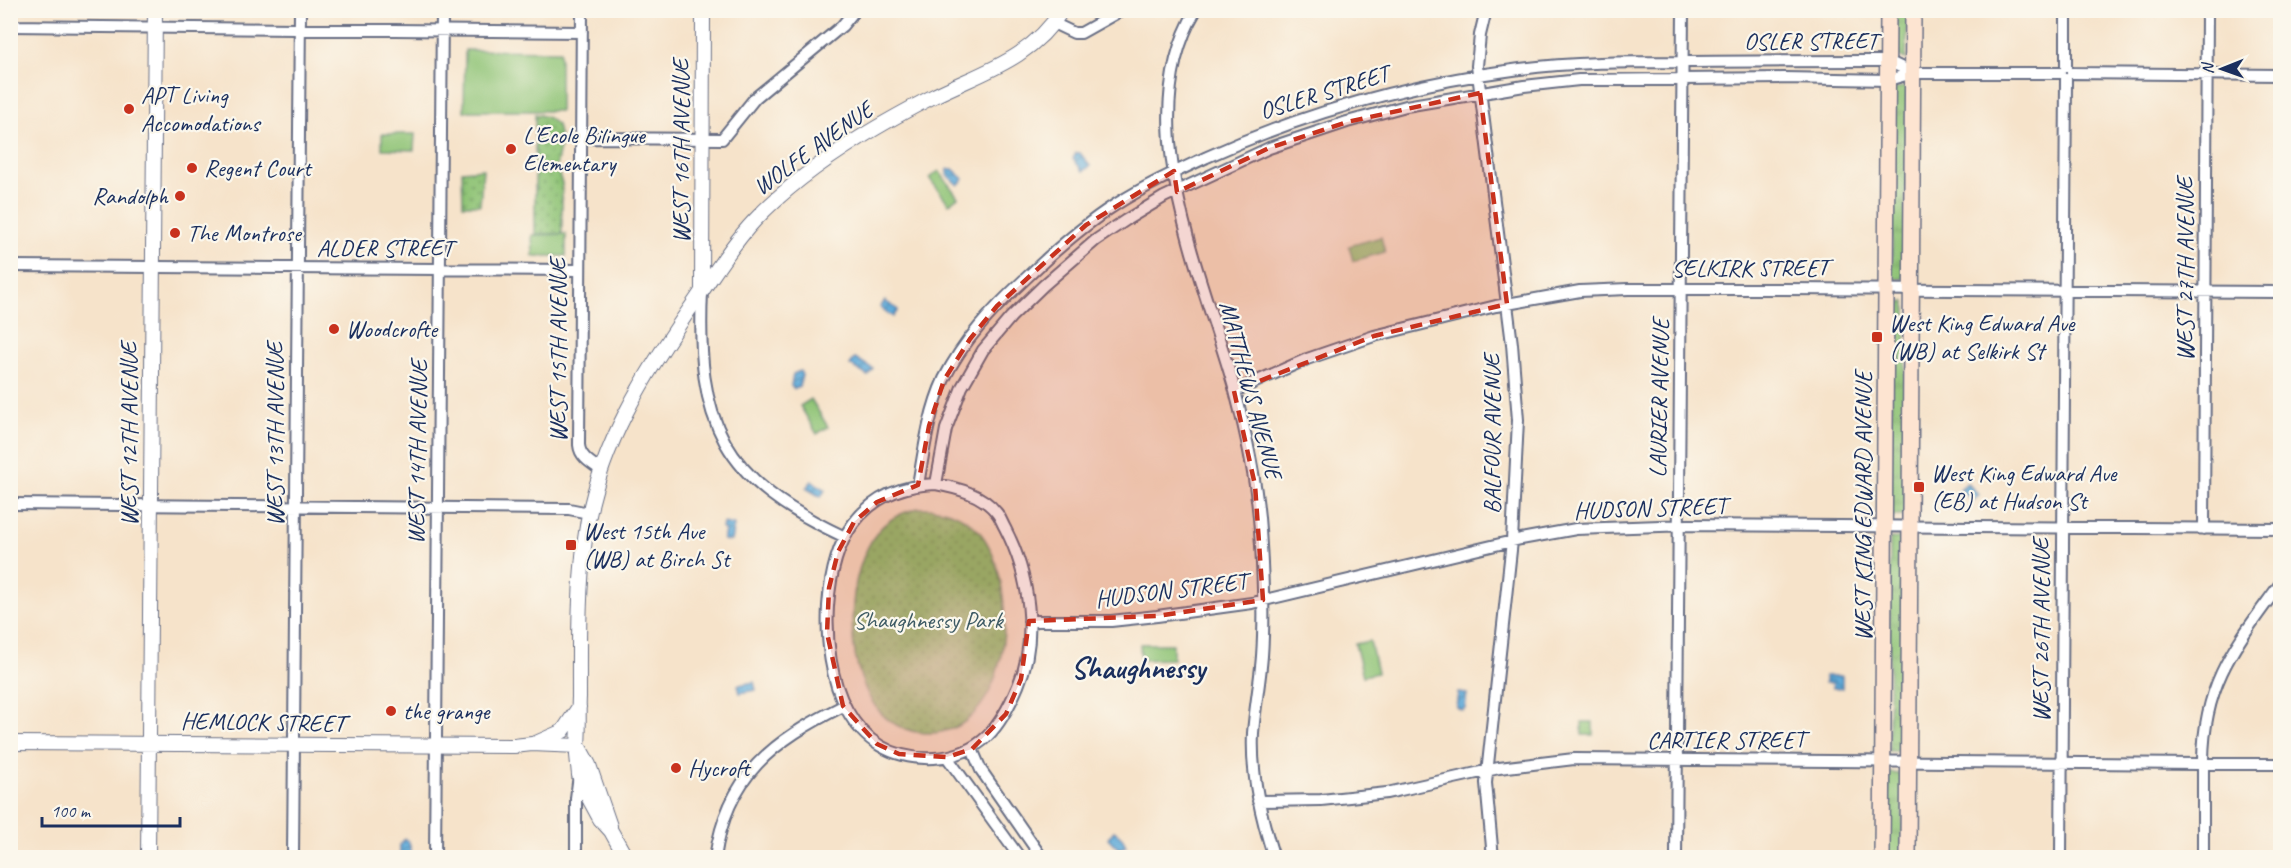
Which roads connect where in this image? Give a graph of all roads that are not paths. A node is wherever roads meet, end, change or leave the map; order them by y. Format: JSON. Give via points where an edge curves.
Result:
{"nodes":[{"id":1,"x":10,"y":10,"type":"edge"},
{"id":2,"x":155,"y":10,"type":"edge"},
{"id":3,"x":300,"y":10,"type":"edge"},
{"id":4,"x":442,"y":10,"type":"edge"},
{"id":5,"x":582,"y":10,"type":"edge"},
{"id":6,"x":703,"y":10,"type":"edge"},
{"id":7,"x":855,"y":10,"type":"edge"},
{"id":8,"x":1062,"y":10,"type":"edge"},
{"id":9,"x":1122,"y":10,"type":"edge"},
{"id":10,"x":1196,"y":10,"type":"edge"},
{"id":11,"x":1486,"y":10,"type":"edge"},
{"id":12,"x":1683,"y":10,"type":"edge"},
{"id":13,"x":1888,"y":10,"type":"edge"},
{"id":14,"x":1913,"y":10,"type":"edge"},
{"id":15,"x":2066,"y":10,"type":"edge"},
{"id":16,"x":2207,"y":10,"type":"edge"},
{"id":17,"x":1053,"y":23,"type":"junction"},
{"id":18,"x":10,"y":24,"type":"edge"},
{"id":19,"x":155,"y":27,"type":"junction"},
{"id":20,"x":300,"y":29,"type":"junction"},
{"id":21,"x":441,"y":30,"type":"junction"},
{"id":22,"x":582,"y":32,"type":"junction"},
{"id":23,"x":1888,"y":61,"type":"junction"},
{"id":24,"x":1682,"y":62,"type":"junction"},
{"id":25,"x":1913,"y":73,"type":"junction"},
{"id":26,"x":2066,"y":73,"type":"junction"},
{"id":27,"x":1478,"y":74,"type":"junction"},
{"id":28,"x":2207,"y":74,"type":"junction"},
{"id":29,"x":2280,"y":75,"type":"edge"},
{"id":30,"x":1683,"y":79,"type":"junction"},
{"id":31,"x":1888,"y":80,"type":"junction"},
{"id":32,"x":1480,"y":93,"type":"junction"},
{"id":33,"x":582,"y":138,"type":"junction"},
{"id":34,"x":703,"y":139,"type":"junction"},
{"id":35,"x":1174,"y":171,"type":"junction"},
{"id":36,"x":1177,"y":191,"type":"junction"},
{"id":37,"x":10,"y":266,"type":"edge"},
{"id":38,"x":153,"y":267,"type":"junction"},
{"id":39,"x":297,"y":268,"type":"junction"},
{"id":40,"x":440,"y":269,"type":"junction"},
{"id":41,"x":580,"y":270,"type":"junction"},
{"id":42,"x":1681,"y":289,"type":"junction"},
{"id":43,"x":1887,"y":290,"type":"junction"},
{"id":44,"x":1911,"y":290,"type":"junction"},
{"id":45,"x":702,"y":291,"type":"junction"},
{"id":46,"x":2064,"y":291,"type":"junction"},
{"id":47,"x":2206,"y":292,"type":"junction"},
{"id":48,"x":2280,"y":292,"type":"edge"},
{"id":49,"x":1507,"y":304,"type":"junction"},
{"id":50,"x":1234,"y":391,"type":"junction"},
{"id":51,"x":601,"y":470,"type":"junction"},
{"id":52,"x":936,"y":484,"type":"junction"},
{"id":53,"x":918,"y":485,"type":"junction"},
{"id":54,"x":10,"y":504,"type":"edge"},
{"id":55,"x":152,"y":506,"type":"junction"},
{"id":56,"x":296,"y":507,"type":"junction"},
{"id":57,"x":437,"y":507,"type":"junction"},
{"id":58,"x":589,"y":513,"type":"junction"},
{"id":59,"x":1678,"y":525,"type":"junction"},
{"id":60,"x":1885,"y":527,"type":"junction"},
{"id":61,"x":1909,"y":527,"type":"junction"},
{"id":62,"x":2063,"y":529,"type":"junction"},
{"id":63,"x":2204,"y":529,"type":"junction"},
{"id":64,"x":2280,"y":530,"type":"edge"},
{"id":65,"x":844,"y":537,"type":"junction"},
{"id":66,"x":1512,"y":541,"type":"junction"},
{"id":67,"x":2280,"y":584,"type":"edge"},
{"id":68,"x":1263,"y":600,"type":"junction"},
{"id":69,"x":1029,"y":621,"type":"junction"},
{"id":70,"x":843,"y":706,"type":"junction"},
{"id":71,"x":579,"y":707,"type":"junction"},
{"id":72,"x":10,"y":743,"type":"edge"},
{"id":73,"x":149,"y":743,"type":"junction"},
{"id":74,"x":294,"y":744,"type":"junction"},
{"id":75,"x":532,"y":744,"type":"junction"},
{"id":76,"x":435,"y":746,"type":"junction"},
{"id":77,"x":514,"y":747,"type":"junction"},
{"id":78,"x":972,"y":749,"type":"junction"},
{"id":79,"x":580,"y":752,"type":"junction"},
{"id":80,"x":947,"y":757,"type":"junction"},
{"id":81,"x":1677,"y":761,"type":"junction"},
{"id":82,"x":1883,"y":762,"type":"junction"},
{"id":83,"x":1908,"y":762,"type":"junction"},
{"id":84,"x":2061,"y":763,"type":"junction"},
{"id":85,"x":2203,"y":764,"type":"junction"},
{"id":86,"x":2280,"y":764,"type":"edge"},
{"id":87,"x":1487,"y":770,"type":"junction"},
{"id":88,"x":579,"y":774,"type":"junction"},
{"id":89,"x":1258,"y":801,"type":"junction"},
{"id":90,"x":611,"y":831,"type":"junction"},
{"id":91,"x":148,"y":858,"type":"edge"},
{"id":92,"x":293,"y":858,"type":"edge"},
{"id":93,"x":435,"y":858,"type":"edge"},
{"id":94,"x":576,"y":858,"type":"edge"},
{"id":95,"x":626,"y":858,"type":"edge"},
{"id":96,"x":715,"y":858,"type":"edge"},
{"id":97,"x":1020,"y":858,"type":"edge"},
{"id":98,"x":1042,"y":858,"type":"edge"},
{"id":99,"x":1274,"y":858,"type":"edge"},
{"id":100,"x":1493,"y":858,"type":"edge"},
{"id":101,"x":1676,"y":858,"type":"edge"},
{"id":102,"x":1882,"y":858,"type":"edge"},
{"id":103,"x":1908,"y":858,"type":"edge"},
{"id":104,"x":2061,"y":858,"type":"edge"},
{"id":105,"x":2203,"y":858,"type":"edge"}],
"edges":[{"from":1,"to":18,"type":"street"},
{"from":2,"to":19,"type":"street","name":"WEST 12TH AVENUE"},
{"from":3,"to":20,"type":"street","name":"WEST 13TH AVENUE"},
{"from":4,"to":21,"type":"street","name":"WEST 14TH AVENUE"},
{"from":5,"to":22,"type":"street","name":"WEST 15TH AVENUE"},
{"from":6,"to":34,"type":"street","name":"WEST 16TH AVENUE"},
{"from":7,"to":34,"type":"street","via":[[842,26],[755,98],[725,136]]},
{"from":8,"to":17,"type":"street","name":"WOLFE AVENUE"},
{"from":9,"to":17,"type":"street","via":[[1081,33]]},
{"from":10,"to":35,"type":"street","name":"MATTHEWS AVENUE","via":[[1185,28],[1172,70],[1168,107]]},
{"from":11,"to":27,"type":"street","name":"BALFOUR AVENUE"},
{"from":12,"to":24,"type":"street","name":"LAURIER AVENUE"},
{"from":13,"to":23,"type":"main road","name":"WEST KING EDWARD AVENUE"},
{"from":14,"to":25,"type":"main road","name":"WEST KING EDWARD AVENUE"},
{"from":15,"to":26,"type":"street","name":"WEST 26TH AVENUE"},
{"from":16,"to":28,"type":"street","name":"WEST 27TH AVENUE"},
{"from":17,"to":45,"type":"street","name":"WOLFE AVENUE","via":[[1010,61],[882,124],[803,178],[750,225]]},
{"from":18,"to":19,"type":"street"},
{"from":19,"to":20,"type":"street"},
{"from":19,"to":38,"type":"street","name":"WEST 12TH AVENUE"},
{"from":20,"to":21,"type":"street"},
{"from":20,"to":39,"type":"street","name":"WEST 13TH AVENUE"},
{"from":21,"to":22,"type":"street"},
{"from":21,"to":40,"type":"street","name":"WEST 14TH AVENUE"},
{"from":22,"to":33,"type":"street","name":"WEST 15TH AVENUE"},
{"from":23,"to":24,"type":"street","name":"OSLER STREET"},
{"from":23,"to":25,"type":"street","name":"OSLER STREET"},
{"from":23,"to":31,"type":"main road","name":"WEST KING EDWARD AVENUE"},
{"from":24,"to":27,"type":"street","name":"OSLER STREET","via":[[1579,64]]},
{"from":24,"to":30,"type":"street","name":"LAURIER AVENUE"},
{"from":25,"to":26,"type":"street","name":"OSLER STREET"},
{"from":25,"to":31,"type":"street","name":"OSLER STREET"},
{"from":25,"to":44,"type":"main road","name":"WEST KING EDWARD AVENUE"},
{"from":26,"to":28,"type":"street","name":"OSLER STREET"},
{"from":26,"to":46,"type":"street","name":"WEST 26TH AVENUE"},
{"from":27,"to":32,"type":"street","name":"BALFOUR AVENUE"},
{"from":27,"to":35,"type":"street","name":"OSLER STREET","via":[[1344,105],[1261,133]]},
{"from":28,"to":29,"type":"street","name":"OSLER STREET"},
{"from":28,"to":47,"type":"street","name":"WEST 27TH AVENUE"},
{"from":30,"to":31,"type":"street","name":"OSLER STREET"},
{"from":30,"to":32,"type":"street","name":"OSLER STREET","via":[[1579,80]]},
{"from":30,"to":42,"type":"street","name":"LAURIER AVENUE"},
{"from":31,"to":43,"type":"main road","name":"WEST KING EDWARD AVENUE"},
{"from":32,"to":36,"type":"street","name":"OSLER STREET","via":[[1406,106],[1347,122],[1269,148]]},
{"from":32,"to":49,"type":"street","name":"BALFOUR AVENUE"},
{"from":33,"to":34,"type":"street"},
{"from":33,"to":41,"type":"street","name":"WEST 15TH AVENUE"},
{"from":34,"to":45,"type":"street","name":"WEST 16TH AVENUE"},
{"from":35,"to":36,"type":"street","name":"MATTHEWS AVENUE"},
{"from":35,"to":53,"type":"street","name":"OSLER STREET","via":[[1086,225],[997,306],[970,339],[944,380],[928,426]]},
{"from":36,"to":50,"type":"street","name":"MATTHEWS AVENUE"},
{"from":36,"to":52,"type":"street","name":"OSLER STREET","via":[[1096,240],[1011,317],[983,350],[962,387],[946,429]]},
{"from":37,"to":38,"type":"street","name":"ALDER STREET"},
{"from":38,"to":39,"type":"street","name":"ALDER STREET"},
{"from":38,"to":55,"type":"street","name":"WEST 12TH AVENUE"},
{"from":39,"to":40,"type":"street","name":"ALDER STREET"},
{"from":39,"to":56,"type":"street","name":"WEST 13TH AVENUE"},
{"from":40,"to":41,"type":"street","name":"ALDER STREET"},
{"from":40,"to":57,"type":"street","name":"WEST 14TH AVENUE"},
{"from":41,"to":51,"type":"street","name":"WEST 15TH AVENUE","via":[[579,445],[586,459]]},
{"from":42,"to":43,"type":"street","name":"SELKIRK STREET"},
{"from":42,"to":49,"type":"street","name":"SELKIRK STREET","via":[[1580,291]]},
{"from":42,"to":59,"type":"street","name":"LAURIER AVENUE"},
{"from":43,"to":44,"type":"street","name":"SELKIRK STREET"},
{"from":43,"to":60,"type":"main road","name":"WEST KING EDWARD AVENUE"},
{"from":44,"to":46,"type":"street","name":"SELKIRK STREET"},
{"from":44,"to":61,"type":"main road","name":"WEST KING EDWARD AVENUE"},
{"from":45,"to":51,"type":"street","name":"WOLFE AVENUE","via":[[648,373]]},
{"from":45,"to":65,"type":"street","via":[[700,332],[704,372],[712,413],[723,441],[760,487],[787,507]]},
{"from":46,"to":47,"type":"street","name":"SELKIRK STREET"},
{"from":46,"to":62,"type":"street","name":"WEST 26TH AVENUE"},
{"from":47,"to":48,"type":"street","name":"SELKIRK STREET"},
{"from":47,"to":63,"type":"street","name":"WEST 27TH AVENUE"},
{"from":49,"to":50,"type":"street","name":"SELKIRK STREET","via":[[1374,336],[1307,359]]},
{"from":49,"to":66,"type":"street","name":"BALFOUR AVENUE","via":[[1518,420]]},
{"from":50,"to":68,"type":"street","name":"MATTHEWS AVENUE","via":[[1255,485]]},
{"from":51,"to":58,"type":"street"},
{"from":52,"to":53,"type":"street"},
{"from":52,"to":69,"type":"street","via":[[981,498],[996,512],[1013,544],[1023,575]]},
{"from":53,"to":65,"type":"street","via":[[896,490],[877,501]]},
{"from":54,"to":55,"type":"street"},
{"from":55,"to":56,"type":"street"},
{"from":55,"to":73,"type":"street","name":"WEST 12TH AVENUE"},
{"from":56,"to":57,"type":"street"},
{"from":56,"to":74,"type":"street","name":"WEST 13TH AVENUE"},
{"from":57,"to":58,"type":"street","via":[[569,509]]},
{"from":57,"to":76,"type":"street","name":"WEST 14TH AVENUE"},
{"from":58,"to":71,"type":"street","via":[[580,594]]},
{"from":59,"to":60,"type":"street","name":"HUDSON STREET"},
{"from":59,"to":66,"type":"street","name":"HUDSON STREET","via":[[1576,529]]},
{"from":59,"to":81,"type":"street","name":"LAURIER AVENUE"},
{"from":60,"to":61,"type":"street","name":"HUDSON STREET"},
{"from":60,"to":82,"type":"main road","name":"WEST KING EDWARD AVENUE"},
{"from":61,"to":62,"type":"street","name":"HUDSON STREET"},
{"from":61,"to":83,"type":"main road","name":"WEST KING EDWARD AVENUE"},
{"from":62,"to":63,"type":"street","name":"HUDSON STREET"},
{"from":62,"to":84,"type":"street","name":"WEST 26TH AVENUE"},
{"from":63,"to":64,"type":"street","name":"HUDSON STREET"},
{"from":65,"to":70,"type":"street","via":[[829,588],[826,633]]},
{"from":66,"to":68,"type":"street","name":"HUDSON STREET"},
{"from":66,"to":87,"type":"street","name":"BALFOUR AVENUE"},
{"from":67,"to":85,"type":"street","via":[[2245,630],[2216,683],[2208,710]]},
{"from":68,"to":69,"type":"street","name":"HUDSON STREET","via":[[1111,621]]},
{"from":68,"to":89,"type":"street","name":"MATTHEWS AVENUE","via":[[1262,656],[1253,734]]},
{"from":69,"to":78,"type":"street","via":[[1021,679],[1006,714],[988,737]]},
{"from":70,"to":80,"type":"street","via":[[858,727],[884,748],[921,759]]},
{"from":70,"to":96,"type":"street","via":[[788,736],[747,774],[731,802]]},
{"from":71,"to":75,"type":"street","via":[[563,731]]},
{"from":71,"to":79,"type":"street"},
{"from":72,"to":73,"type":"street","name":"HEMLOCK STREET"},
{"from":73,"to":74,"type":"street","name":"HEMLOCK STREET"},
{"from":73,"to":91,"type":"street","name":"WEST 12TH AVENUE"},
{"from":74,"to":76,"type":"street","name":"HEMLOCK STREET"},
{"from":74,"to":92,"type":"street","name":"WEST 13TH AVENUE"},
{"from":75,"to":77,"type":"street","name":"HEMLOCK STREET"},
{"from":75,"to":79,"type":"street","name":"HEMLOCK STREET"},
{"from":76,"to":77,"type":"street","name":"HEMLOCK STREET"},
{"from":76,"to":93,"type":"street","name":"WEST 14TH AVENUE"},
{"from":77,"to":79,"type":"street","name":"HEMLOCK STREET","via":[[534,752]]},
{"from":78,"to":80,"type":"street"},
{"from":78,"to":98,"type":"street"},
{"from":79,"to":88,"type":"street"},
{"from":79,"to":90,"type":"street"},
{"from":80,"to":97,"type":"street"},
{"from":81,"to":82,"type":"street","name":"CARTIER STREET"},
{"from":81,"to":87,"type":"street","name":"CARTIER STREET","via":[[1574,759]]},
{"from":81,"to":101,"type":"street","name":"LAURIER AVENUE"},
{"from":82,"to":83,"type":"street","name":"CARTIER STREET"},
{"from":82,"to":102,"type":"main road","name":"WEST KING EDWARD AVENUE"},
{"from":83,"to":84,"type":"street","name":"CARTIER STREET"},
{"from":83,"to":103,"type":"main road","name":"WEST KING EDWARD AVENUE"},
{"from":84,"to":85,"type":"street","name":"CARTIER STREET"},
{"from":84,"to":104,"type":"street","name":"WEST 26TH AVENUE"},
{"from":85,"to":86,"type":"street","name":"CARTIER STREET"},
{"from":85,"to":105,"type":"street"},
{"from":87,"to":89,"type":"street","name":"CARTIER STREET","via":[[1387,793]]},
{"from":87,"to":100,"type":"street","name":"BALFOUR AVENUE"},
{"from":88,"to":90,"type":"street","via":[[600,819]]},
{"from":88,"to":94,"type":"street"},
{"from":89,"to":99,"type":"street","name":"MATTHEWS AVENUE"},
{"from":90,"to":95,"type":"street"}]}
